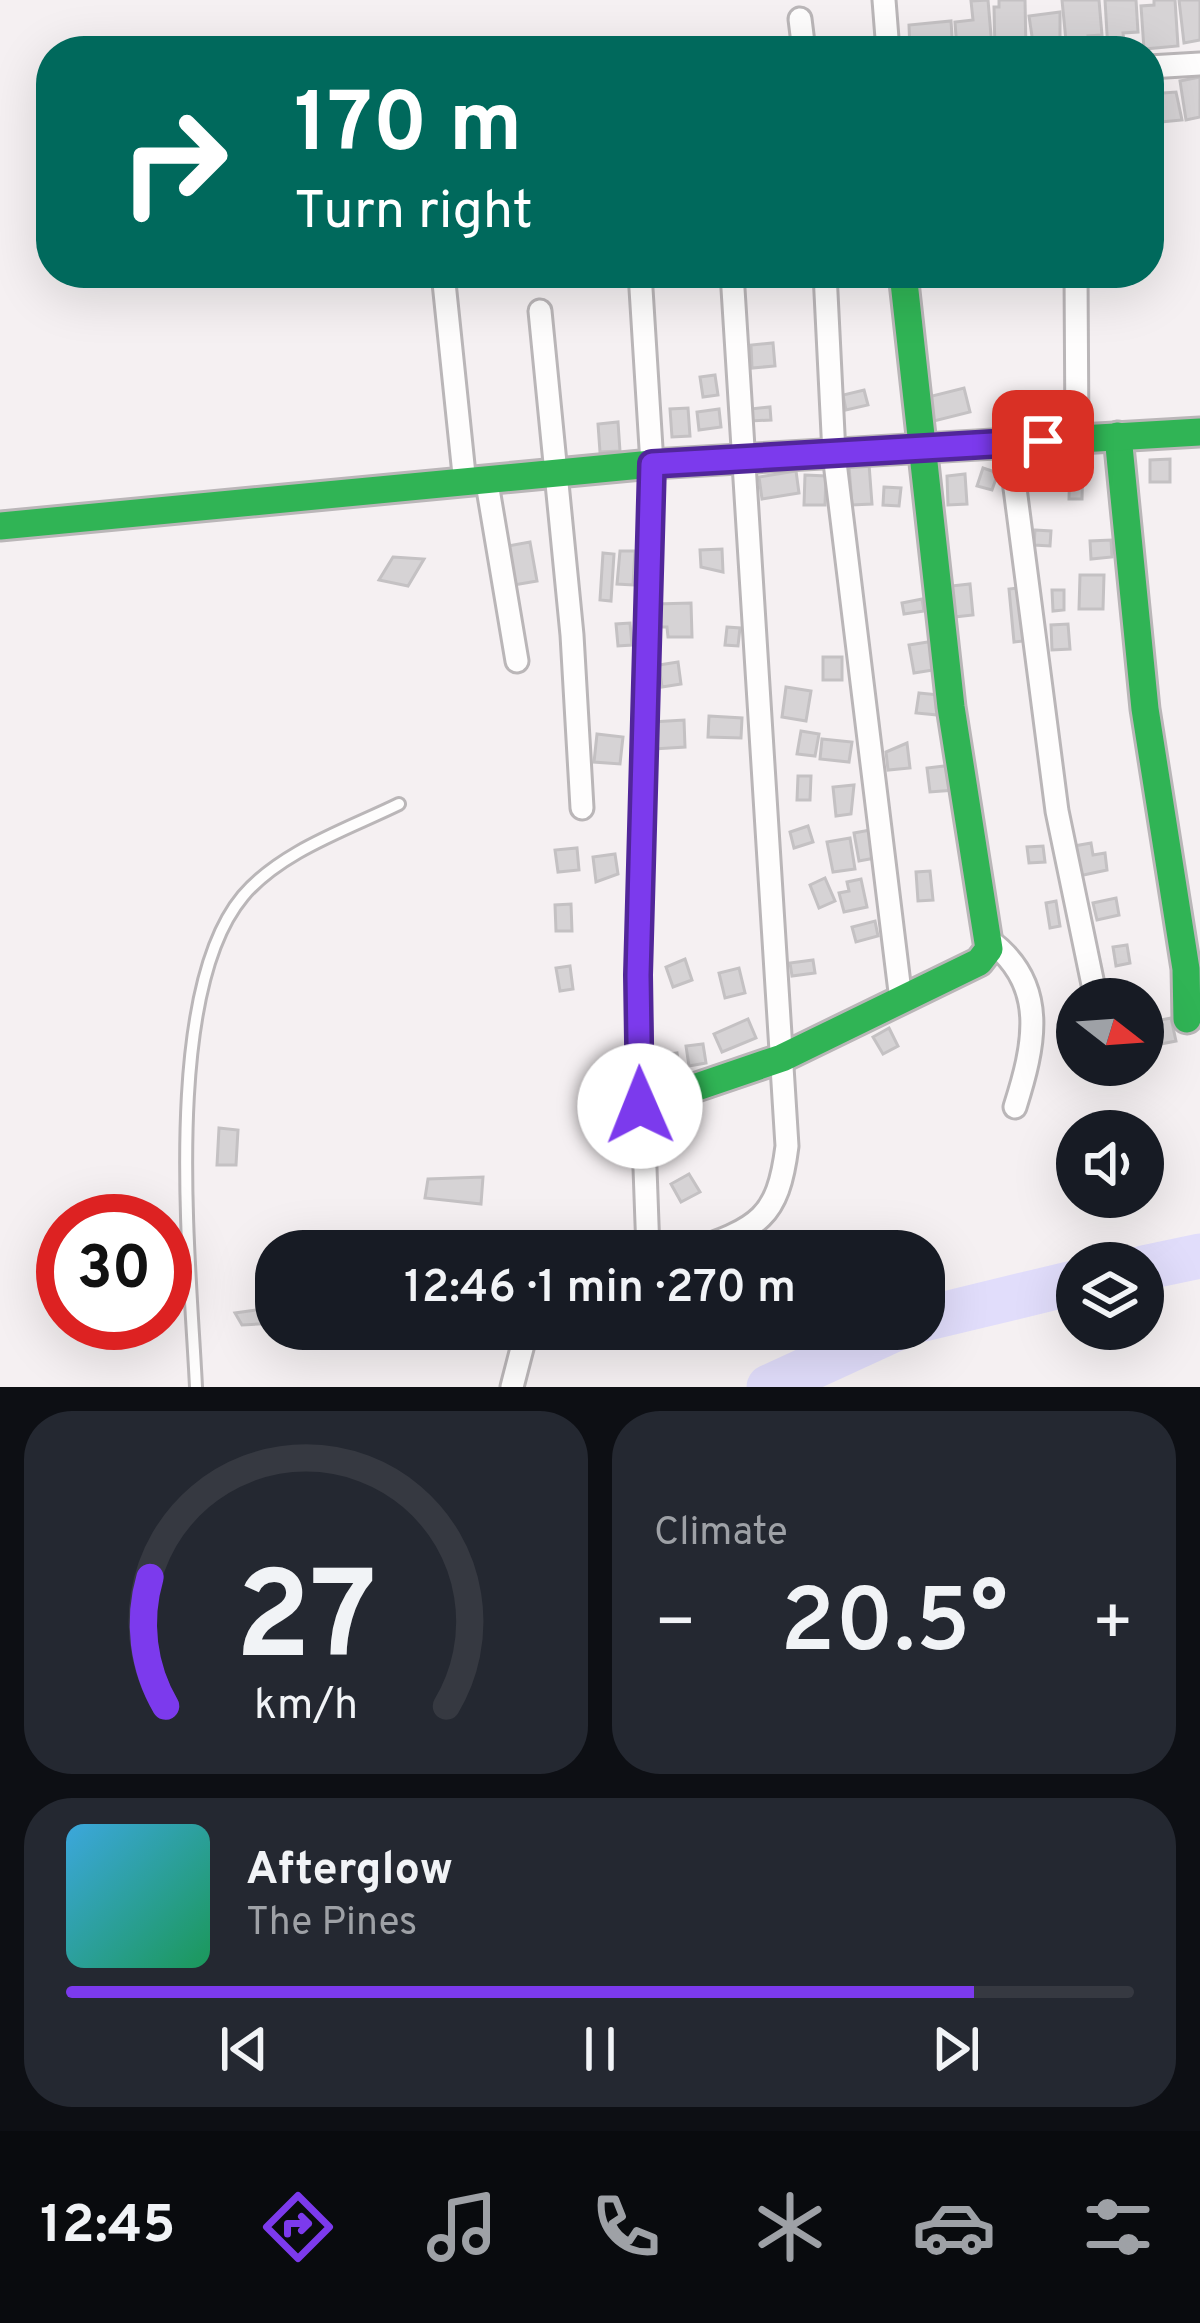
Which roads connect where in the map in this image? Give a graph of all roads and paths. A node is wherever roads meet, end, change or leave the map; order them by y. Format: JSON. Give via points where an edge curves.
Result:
{"nodes":[{"id":1,"x":884,"y":0,"type":"edge"},
{"id":2,"x":800,"y":19,"type":"dead end"},
{"id":3,"x":802,"y":36,"type":"edge"},
{"id":4,"x":887,"y":36,"type":"edge"},
{"id":5,"x":1200,"y":64,"type":"edge"},
{"id":6,"x":1164,"y":66,"type":"edge"},
{"id":7,"x":445,"y":288,"type":"edge"},
{"id":8,"x":641,"y":288,"type":"edge"},
{"id":9,"x":733,"y":288,"type":"edge"},
{"id":10,"x":826,"y":288,"type":"edge"},
{"id":11,"x":905,"y":288,"type":"edge"},
{"id":12,"x":1076,"y":288,"type":"edge"},
{"id":13,"x":540,"y":311,"type":"dead end"},
{"id":14,"x":1200,"y":432,"type":"edge"},
{"id":15,"x":1118,"y":436,"type":"junction"},
{"id":16,"x":1077,"y":440,"type":"junction"},
{"id":17,"x":1010,"y":442,"type":"junction"},
{"id":18,"x":924,"y":445,"type":"junction"},
{"id":19,"x":833,"y":454,"type":"junction"},
{"id":20,"x":743,"y":460,"type":"junction"},
{"id":21,"x":652,"y":464,"type":"junction"},
{"id":22,"x":558,"y":477,"type":"junction"},
{"id":23,"x":476,"y":484,"type":"junction"},
{"id":24,"x":0,"y":526,"type":"edge"},
{"id":25,"x":517,"y":661,"type":"dead end"},
{"id":26,"x":399,"y":804,"type":"dead end"},
{"id":27,"x":583,"y":808,"type":"dead end"},
{"id":28,"x":990,"y":941,"type":"junction"},
{"id":29,"x":1092,"y":978,"type":"edge"},
{"id":30,"x":901,"y":1000,"type":"junction"},
{"id":31,"x":1187,"y":1018,"type":"dead end"},
{"id":32,"x":782,"y":1058,"type":"junction"},
{"id":33,"x":640,"y":1106,"type":"junction"},
{"id":34,"x":1015,"y":1107,"type":"dead end"},
{"id":35,"x":646,"y":1230,"type":"edge"},
{"id":36,"x":739,"y":1230,"type":"edge"},
{"id":37,"x":522,"y":1350,"type":"edge"},
{"id":38,"x":196,"y":1387,"type":"edge"},
{"id":39,"x":512,"y":1387,"type":"edge"}],
"edges":[{"from":1,"to":4,"type":"street"},
{"from":2,"to":3,"type":"street"},
{"from":5,"to":6,"type":"street"},
{"from":7,"to":23,"type":"street"},
{"from":8,"to":21,"type":"street"},
{"from":9,"to":20,"type":"street"},
{"from":10,"to":19,"type":"street"},
{"from":11,"to":18,"type":"street"},
{"from":12,"to":16,"type":"street"},
{"from":13,"to":22,"type":"street"},
{"from":14,"to":15,"type":"street"},
{"from":15,"to":16,"type":"street"},
{"from":15,"to":31,"type":"street","via":[[1144,709]]},
{"from":16,"to":17,"type":"street"},
{"from":17,"to":18,"type":"street"},
{"from":17,"to":29,"type":"street","via":[[1057,811]]},
{"from":18,"to":19,"type":"street"},
{"from":18,"to":28,"type":"street","via":[[952,706]]},
{"from":19,"to":20,"type":"street"},
{"from":19,"to":30,"type":"street"},
{"from":20,"to":21,"type":"street"},
{"from":20,"to":32,"type":"street"},
{"from":21,"to":22,"type":"street"},
{"from":21,"to":33,"type":"street"},
{"from":22,"to":23,"type":"street"},
{"from":22,"to":27,"type":"street"},
{"from":23,"to":24,"type":"street"},
{"from":23,"to":25,"type":"street"},
{"from":26,"to":38,"type":"lane","via":[[281,862],[225,920],[209,960],[196,1007],[189,1107]]},
{"from":28,"to":30,"type":"street","via":[[979,962]]},
{"from":28,"to":34,"type":"street","via":[[1018,972],[1035,1019]]},
{"from":30,"to":32,"type":"street"},
{"from":32,"to":33,"type":"street"},
{"from":32,"to":36,"type":"street","via":[[787,1146],[777,1198],[763,1219]]},
{"from":33,"to":35,"type":"street"},
{"from":37,"to":39,"type":"street"}]}
